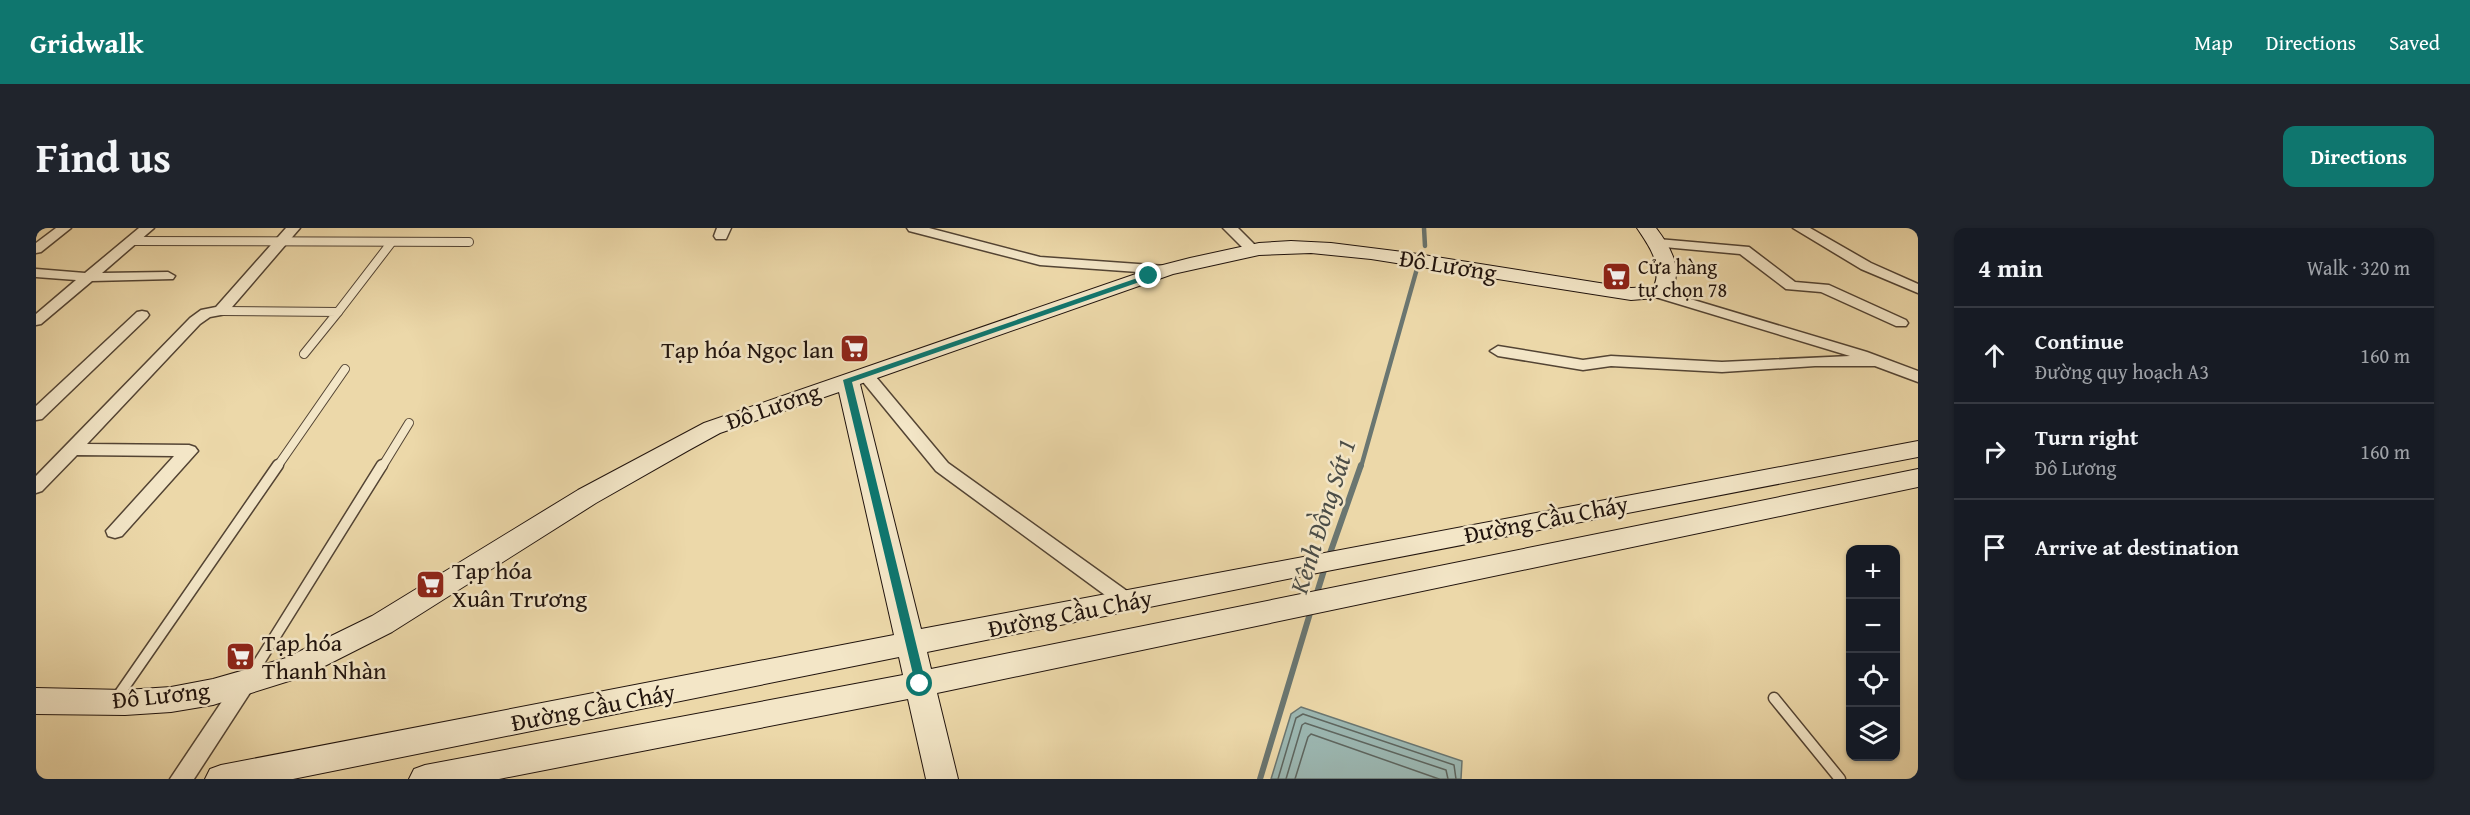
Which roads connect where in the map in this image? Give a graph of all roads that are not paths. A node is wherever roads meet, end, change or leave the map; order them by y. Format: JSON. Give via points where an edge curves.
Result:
{"nodes":[{"id":1,"x":64,"y":228,"type":"edge"},
{"id":2,"x":147,"y":228,"type":"edge"},
{"id":3,"x":293,"y":228,"type":"edge"},
{"id":4,"x":914,"y":228,"type":"edge"},
{"id":5,"x":1230,"y":228,"type":"edge"},
{"id":6,"x":1800,"y":228,"type":"edge"},
{"id":7,"x":1652,"y":236,"type":"edge"},
{"id":8,"x":132,"y":241,"type":"junction"},
{"id":9,"x":280,"y":243,"type":"junction"},
{"id":10,"x":391,"y":243,"type":"junction"},
{"id":11,"x":469,"y":243,"type":"dead end"},
{"id":12,"x":36,"y":249,"type":"edge"},
{"id":13,"x":1253,"y":250,"type":"junction"},
{"id":14,"x":1166,"y":270,"type":"junction"},
{"id":15,"x":36,"y":273,"type":"edge"},
{"id":16,"x":168,"y":276,"type":"dead end"},
{"id":17,"x":89,"y":277,"type":"junction"},
{"id":18,"x":1918,"y":290,"type":"edge"},
{"id":19,"x":1657,"y":293,"type":"junction"},
{"id":20,"x":221,"y":311,"type":"junction"},
{"id":21,"x":338,"y":312,"type":"junction"},
{"id":22,"x":141,"y":315,"type":"dead end"},
{"id":23,"x":36,"y":321,"type":"edge"},
{"id":24,"x":1901,"y":323,"type":"dead end"},
{"id":25,"x":1498,"y":351,"type":"dead end"},
{"id":26,"x":304,"y":354,"type":"dead end"},
{"id":27,"x":1878,"y":362,"type":"junction"},
{"id":28,"x":345,"y":369,"type":"dead end"},
{"id":29,"x":856,"y":377,"type":"junction"},
{"id":30,"x":1918,"y":377,"type":"edge"},
{"id":31,"x":36,"y":415,"type":"edge"},
{"id":32,"x":409,"y":423,"type":"dead end"},
{"id":33,"x":73,"y":448,"type":"junction"},
{"id":34,"x":1912,"y":455,"type":"edge"},
{"id":35,"x":1918,"y":478,"type":"edge"},
{"id":36,"x":36,"y":487,"type":"edge"},
{"id":37,"x":115,"y":531,"type":"dead end"},
{"id":38,"x":1128,"y":601,"type":"junction"},
{"id":39,"x":910,"y":645,"type":"junction"},
{"id":40,"x":248,"y":679,"type":"junction"},
{"id":41,"x":920,"y":684,"type":"junction"},
{"id":42,"x":1774,"y":698,"type":"dead end"},
{"id":43,"x":36,"y":701,"type":"edge"},
{"id":44,"x":114,"y":701,"type":"junction"},
{"id":45,"x":181,"y":779,"type":"edge"},
{"id":46,"x":221,"y":779,"type":"edge"},
{"id":47,"x":425,"y":779,"type":"edge"},
{"id":48,"x":942,"y":779,"type":"edge"},
{"id":49,"x":1840,"y":779,"type":"edge"}],
"edges":[{"from":1,"to":12,"type":"street"},
{"from":2,"to":8,"type":"street"},
{"from":3,"to":9,"type":"street"},
{"from":4,"to":14,"type":"street","via":[[1040,261]]},
{"from":5,"to":13,"type":"street"},
{"from":6,"to":18,"type":"street"},
{"from":7,"to":19,"type":"main road","via":[[1667,268],[1668,282]]},
{"from":7,"to":24,"type":"street","via":[[1744,250],[1791,286],[1824,288]]},
{"from":8,"to":9,"type":"lane"},
{"from":8,"to":17,"type":"street"},
{"from":9,"to":10,"type":"lane"},
{"from":9,"to":20,"type":"street"},
{"from":10,"to":11,"type":"lane"},
{"from":10,"to":21,"type":"lane"},
{"from":13,"to":14,"type":"main road","name":"Đô Lương"},
{"from":13,"to":19,"type":"main road","name":"Đô Lương","via":[[1290,247],[1349,251],[1631,294]]},
{"from":14,"to":29,"type":"main road","name":"Đô Lương"},
{"from":15,"to":17,"type":"street"},
{"from":16,"to":17,"type":"street"},
{"from":17,"to":23,"type":"street"},
{"from":19,"to":27,"type":"street"},
{"from":20,"to":21,"type":"lane"},
{"from":20,"to":33,"type":"street","via":[[206,313],[195,321]]},
{"from":21,"to":26,"type":"lane"},
{"from":22,"to":31,"type":"street"},
{"from":25,"to":27,"type":"street","via":[[1583,365],[1611,361],[1722,367],[1815,361]]},
{"from":27,"to":30,"type":"street"},
{"from":28,"to":44,"type":"lane"},
{"from":29,"to":38,"type":"street","via":[[942,467]]},
{"from":29,"to":39,"type":"main road"},
{"from":29,"to":40,"type":"main road","name":"Đô Lương","via":[[677,444],[352,640],[295,667]]},
{"from":32,"to":40,"type":"lane"},
{"from":33,"to":36,"type":"street"},
{"from":33,"to":37,"type":"street","via":[[189,451]]},
{"from":34,"to":38,"type":"main road","name":"Đường Cầu Cháy"},
{"from":35,"to":41,"type":"main road","name":"Đường Cầu Cháy"},
{"from":38,"to":39,"type":"main road","name":"Đường Cầu Cháy"},
{"from":39,"to":41,"type":"main road"},
{"from":39,"to":46,"type":"main road","name":"Đường Cầu Cháy"},
{"from":40,"to":44,"type":"main road","name":"Đô Lương","via":[[213,692]]},
{"from":40,"to":45,"type":"street"},
{"from":41,"to":47,"type":"main road","name":"Đường Cầu Cháy"},
{"from":41,"to":48,"type":"main road"},
{"from":42,"to":49,"type":"lane"},
{"from":43,"to":44,"type":"main road","name":"Đô Lương"}]}
